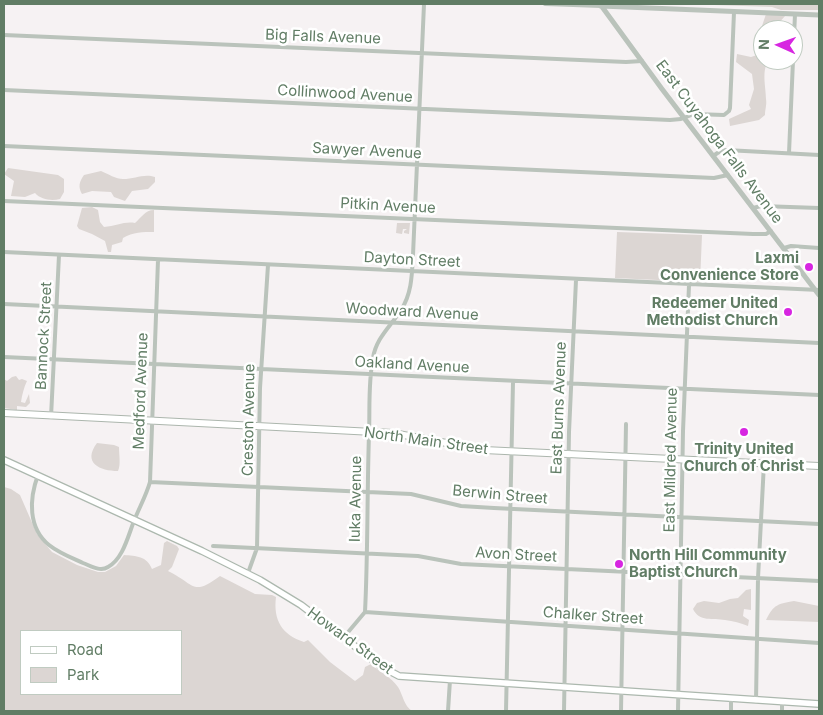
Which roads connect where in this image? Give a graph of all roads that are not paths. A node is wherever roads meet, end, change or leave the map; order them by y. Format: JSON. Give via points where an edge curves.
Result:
{"nodes":[{"id":1,"x":424,"y":4,"type":"edge"},
{"id":2,"x":545,"y":4,"type":"edge"},
{"id":3,"x":600,"y":5,"type":"edge"},
{"id":4,"x":734,"y":12,"type":"junction"},
{"id":5,"x":795,"y":14,"type":"junction"},
{"id":6,"x":819,"y":15,"type":"edge"},
{"id":7,"x":4,"y":34,"type":"edge"},
{"id":8,"x":422,"y":53,"type":"junction"},
{"id":9,"x":642,"y":61,"type":"junction"},
{"id":10,"x":4,"y":90,"type":"edge"},
{"id":11,"x":419,"y":109,"type":"junction"},
{"id":12,"x":684,"y":117,"type":"junction"},
{"id":13,"x":4,"y":146,"type":"edge"},
{"id":14,"x":789,"y":153,"type":"junction"},
{"id":15,"x":819,"y":155,"type":"edge"},
{"id":16,"x":713,"y":156,"type":"junction"},
{"id":17,"x":417,"y":164,"type":"junction"},
{"id":18,"x":728,"y":175,"type":"junction"},
{"id":19,"x":4,"y":201,"type":"edge"},
{"id":20,"x":753,"y":208,"type":"junction"},
{"id":21,"x":819,"y":208,"type":"edge"},
{"id":22,"x":414,"y":219,"type":"junction"},
{"id":23,"x":771,"y":231,"type":"junction"},
{"id":24,"x":784,"y":248,"type":"junction"},
{"id":25,"x":819,"y":248,"type":"edge"},
{"id":26,"x":4,"y":252,"type":"edge"},
{"id":27,"x":59,"y":255,"type":"junction"},
{"id":28,"x":158,"y":260,"type":"junction"},
{"id":29,"x":268,"y":265,"type":"junction"},
{"id":30,"x":412,"y":271,"type":"junction"},
{"id":31,"x":576,"y":280,"type":"junction"},
{"id":32,"x":689,"y":285,"type":"junction"},
{"id":33,"x":818,"y":291,"type":"edge"},
{"id":34,"x":4,"y":304,"type":"edge"},
{"id":35,"x":56,"y":306,"type":"junction"},
{"id":36,"x":155,"y":311,"type":"junction"},
{"id":37,"x":264,"y":316,"type":"junction"},
{"id":38,"x":392,"y":322,"type":"junction"},
{"id":39,"x":574,"y":331,"type":"junction"},
{"id":40,"x":687,"y":336,"type":"junction"},
{"id":41,"x":819,"y":343,"type":"edge"},
{"id":42,"x":4,"y":357,"type":"edge"},
{"id":43,"x":54,"y":359,"type":"junction"},
{"id":44,"x":153,"y":364,"type":"junction"},
{"id":45,"x":262,"y":369,"type":"junction"},
{"id":46,"x":371,"y":374,"type":"junction"},
{"id":47,"x":513,"y":382,"type":"junction"},
{"id":48,"x":571,"y":384,"type":"junction"},
{"id":49,"x":684,"y":389,"type":"junction"},
{"id":50,"x":819,"y":396,"type":"edge"},
{"id":51,"x":4,"y":414,"type":"edge"},
{"id":52,"x":51,"y":417,"type":"junction"},
{"id":53,"x":151,"y":422,"type":"junction"},
{"id":54,"x":626,"y":424,"type":"dead end"},
{"id":55,"x":260,"y":427,"type":"junction"},
{"id":56,"x":369,"y":432,"type":"junction"},
{"id":57,"x":511,"y":452,"type":"junction"},
{"id":58,"x":568,"y":454,"type":"junction"},
{"id":59,"x":625,"y":457,"type":"junction"},
{"id":60,"x":682,"y":459,"type":"junction"},
{"id":61,"x":4,"y":460,"type":"edge"},
{"id":62,"x":764,"y":463,"type":"junction"},
{"id":63,"x":819,"y":466,"type":"edge"},
{"id":64,"x":38,"y":475,"type":"junction"},
{"id":65,"x":150,"y":482,"type":"junction"},
{"id":66,"x":259,"y":487,"type":"junction"},
{"id":67,"x":367,"y":492,"type":"junction"},
{"id":68,"x":510,"y":509,"type":"junction"},
{"id":69,"x":567,"y":512,"type":"junction"},
{"id":70,"x":625,"y":514,"type":"junction"},
{"id":71,"x":681,"y":517,"type":"junction"},
{"id":72,"x":134,"y":520,"type":"junction"},
{"id":73,"x":761,"y":521,"type":"junction"},
{"id":74,"x":819,"y":524,"type":"edge"},
{"id":75,"x":213,"y":546,"type":"dead end"},
{"id":76,"x":257,"y":548,"type":"junction"},
{"id":77,"x":366,"y":553,"type":"junction"},
{"id":78,"x":509,"y":566,"type":"junction"},
{"id":79,"x":566,"y":569,"type":"junction"},
{"id":80,"x":623,"y":572,"type":"junction"},
{"id":81,"x":248,"y":574,"type":"junction"},
{"id":82,"x":680,"y":574,"type":"junction"},
{"id":83,"x":758,"y":578,"type":"junction"},
{"id":84,"x":819,"y":581,"type":"edge"},
{"id":85,"x":365,"y":612,"type":"junction"},
{"id":86,"x":508,"y":622,"type":"junction"},
{"id":87,"x":565,"y":626,"type":"junction"},
{"id":88,"x":622,"y":629,"type":"junction"},
{"id":89,"x":679,"y":633,"type":"junction"},
{"id":90,"x":344,"y":637,"type":"junction"},
{"id":91,"x":757,"y":639,"type":"junction"},
{"id":92,"x":819,"y":642,"type":"edge"},
{"id":93,"x":450,"y":680,"type":"junction"},
{"id":94,"x":506,"y":684,"type":"junction"},
{"id":95,"x":564,"y":687,"type":"junction"},
{"id":96,"x":622,"y":691,"type":"junction"},
{"id":97,"x":678,"y":695,"type":"junction"},
{"id":98,"x":732,"y":699,"type":"junction"},
{"id":99,"x":756,"y":701,"type":"junction"},
{"id":100,"x":782,"y":702,"type":"junction"},
{"id":101,"x":819,"y":704,"type":"edge"},
{"id":102,"x":448,"y":711,"type":"edge"},
{"id":103,"x":506,"y":711,"type":"edge"},
{"id":104,"x":564,"y":711,"type":"edge"},
{"id":105,"x":621,"y":711,"type":"edge"},
{"id":106,"x":678,"y":711,"type":"edge"},
{"id":107,"x":731,"y":711,"type":"edge"},
{"id":108,"x":782,"y":711,"type":"edge"}],
"edges":[{"from":1,"to":8,"type":"street","name":"Iuka Avenue"},
{"from":2,"to":3,"type":"street"},
{"from":3,"to":4,"type":"street"},
{"from":3,"to":9,"type":"street","name":"East Cuyahoga Falls Avenue"},
{"from":4,"to":5,"type":"street"},
{"from":4,"to":12,"type":"street","name":"Collinwood Avenue","via":[[729,111],[724,115]]},
{"from":5,"to":6,"type":"street"},
{"from":5,"to":14,"type":"street"},
{"from":7,"to":8,"type":"street","name":"Big Falls Avenue"},
{"from":8,"to":9,"type":"street","name":"Big Falls Avenue"},
{"from":8,"to":11,"type":"street","name":"Iuka Avenue"},
{"from":9,"to":12,"type":"street","name":"East Cuyahoga Falls Avenue"},
{"from":10,"to":11,"type":"street","name":"Collinwood Avenue"},
{"from":11,"to":12,"type":"street","name":"Collinwood Avenue","via":[[670,120]]},
{"from":11,"to":17,"type":"street","name":"Iuka Avenue"},
{"from":12,"to":16,"type":"street","name":"East Cuyahoga Falls Avenue"},
{"from":13,"to":17,"type":"street","name":"Sawyer Avenue"},
{"from":14,"to":15,"type":"street"},
{"from":14,"to":16,"type":"street","via":[[726,150]]},
{"from":16,"to":18,"type":"street","name":"East Cuyahoga Falls Avenue"},
{"from":17,"to":18,"type":"street","name":"Sawyer Avenue","via":[[714,178]]},
{"from":17,"to":22,"type":"street","name":"Iuka Avenue"},
{"from":18,"to":20,"type":"street","name":"East Cuyahoga Falls Avenue"},
{"from":19,"to":22,"type":"street","name":"Pitkin Avenue"},
{"from":20,"to":21,"type":"street"},
{"from":20,"to":23,"type":"street","name":"East Cuyahoga Falls Avenue"},
{"from":22,"to":23,"type":"street","name":"Pitkin Avenue","via":[[756,234]]},
{"from":22,"to":30,"type":"street","name":"Iuka Avenue"},
{"from":23,"to":24,"type":"street","name":"East Cuyahoga Falls Avenue"},
{"from":24,"to":25,"type":"street"},
{"from":24,"to":33,"type":"street","name":"East Cuyahoga Falls Avenue"},
{"from":26,"to":27,"type":"street","name":"Dayton Street"},
{"from":27,"to":28,"type":"street","name":"Dayton Street"},
{"from":27,"to":35,"type":"street","name":"Bannock Street"},
{"from":28,"to":29,"type":"street","name":"Dayton Street"},
{"from":28,"to":36,"type":"street","name":"Medford Avenue"},
{"from":29,"to":30,"type":"street","name":"Dayton Street"},
{"from":29,"to":37,"type":"street","name":"Creston Avenue"},
{"from":30,"to":31,"type":"street","name":"Dayton Street"},
{"from":30,"to":38,"type":"street","name":"Iuka Avenue","via":[[410,290]]},
{"from":31,"to":32,"type":"street","name":"Dayton Street"},
{"from":31,"to":39,"type":"street","name":"East Burns Avenue"},
{"from":32,"to":33,"type":"street","name":"Dayton Street"},
{"from":32,"to":40,"type":"street","name":"East Mildred Avenue"},
{"from":34,"to":35,"type":"street","name":"Woodward Avenue"},
{"from":35,"to":36,"type":"street","name":"Woodward Avenue"},
{"from":35,"to":43,"type":"street","name":"Bannock Street"},
{"from":36,"to":37,"type":"street","name":"Woodward Avenue"},
{"from":36,"to":44,"type":"street","name":"Medford Avenue"},
{"from":37,"to":38,"type":"street","name":"Woodward Avenue"},
{"from":37,"to":45,"type":"street","name":"Creston Avenue"},
{"from":38,"to":39,"type":"street","name":"Woodward Avenue"},
{"from":38,"to":46,"type":"street","name":"Iuka Avenue","via":[[376,346]]},
{"from":39,"to":40,"type":"street","name":"Woodward Avenue"},
{"from":39,"to":48,"type":"street","name":"East Burns Avenue"},
{"from":40,"to":41,"type":"street","name":"Woodward Avenue"},
{"from":40,"to":49,"type":"street","name":"East Mildred Avenue"},
{"from":42,"to":43,"type":"street","name":"Oakland Avenue"},
{"from":43,"to":44,"type":"street","name":"Oakland Avenue"},
{"from":43,"to":52,"type":"street","name":"Bannock Street"},
{"from":44,"to":45,"type":"street","name":"Oakland Avenue"},
{"from":44,"to":53,"type":"street","name":"Medford Avenue"},
{"from":45,"to":46,"type":"street","name":"Oakland Avenue"},
{"from":45,"to":55,"type":"street","name":"Creston Avenue"},
{"from":46,"to":47,"type":"street","name":"Oakland Avenue"},
{"from":46,"to":56,"type":"street","name":"Iuka Avenue"},
{"from":47,"to":48,"type":"street","name":"Oakland Avenue"},
{"from":47,"to":57,"type":"street"},
{"from":48,"to":49,"type":"street","name":"Oakland Avenue"},
{"from":48,"to":58,"type":"street","name":"East Burns Avenue"},
{"from":49,"to":50,"type":"street","name":"Oakland Avenue"},
{"from":49,"to":60,"type":"street","name":"East Mildred Avenue"},
{"from":51,"to":52,"type":"main road","name":"North Main Street"},
{"from":52,"to":53,"type":"main road","name":"North Main Street"},
{"from":53,"to":55,"type":"main road","name":"North Main Street"},
{"from":53,"to":65,"type":"street","name":"Medford Avenue"},
{"from":54,"to":59,"type":"street"},
{"from":55,"to":56,"type":"main road","name":"North Main Street"},
{"from":55,"to":66,"type":"street","name":"Creston Avenue"},
{"from":56,"to":57,"type":"main road","name":"North Main Street","via":[[403,434],[474,449]]},
{"from":56,"to":67,"type":"street","name":"Iuka Avenue"},
{"from":57,"to":58,"type":"main road","name":"North Main Street"},
{"from":57,"to":68,"type":"street"},
{"from":58,"to":59,"type":"main road","name":"North Main Street"},
{"from":58,"to":69,"type":"street","name":"East Burns Avenue"},
{"from":59,"to":60,"type":"main road","name":"North Main Street"},
{"from":59,"to":70,"type":"street"},
{"from":60,"to":62,"type":"main road","name":"North Main Street"},
{"from":60,"to":71,"type":"street","name":"East Mildred Avenue"},
{"from":61,"to":64,"type":"main road","name":"Howard Street"},
{"from":62,"to":63,"type":"main road","name":"North Main Street"},
{"from":62,"to":73,"type":"street"},
{"from":64,"to":72,"type":"main road","name":"Howard Street"},
{"from":64,"to":72,"type":"street","name":"Medford Avenue","via":[[32,495],[35,526],[48,544],[72,557],[100,569],[108,567],[118,557]]},
{"from":65,"to":66,"type":"street","name":"Berwin Street"},
{"from":65,"to":72,"type":"street","name":"Medford Avenue"},
{"from":66,"to":67,"type":"street","name":"Berwin Street"},
{"from":66,"to":76,"type":"street","name":"Creston Avenue"},
{"from":67,"to":68,"type":"street","name":"Berwin Street","via":[[418,495],[461,506]]},
{"from":67,"to":77,"type":"street","name":"Iuka Avenue"},
{"from":68,"to":69,"type":"street","name":"Berwin Street"},
{"from":68,"to":78,"type":"street"},
{"from":69,"to":70,"type":"street","name":"Berwin Street"},
{"from":69,"to":79,"type":"street","name":"East Burns Avenue"},
{"from":70,"to":71,"type":"street","name":"Berwin Street"},
{"from":70,"to":80,"type":"street"},
{"from":71,"to":73,"type":"street","name":"Berwin Street"},
{"from":71,"to":82,"type":"street","name":"East Mildred Avenue"},
{"from":72,"to":81,"type":"main road","name":"Howard Street"},
{"from":73,"to":74,"type":"street","name":"Berwin Street"},
{"from":73,"to":83,"type":"street"},
{"from":75,"to":76,"type":"street","name":"Avon Street"},
{"from":76,"to":77,"type":"street","name":"Avon Street"},
{"from":76,"to":81,"type":"street","name":"Creston Avenue"},
{"from":77,"to":78,"type":"street","name":"Avon Street"},
{"from":77,"to":85,"type":"street","name":"Iuka Avenue"},
{"from":78,"to":79,"type":"street","name":"Avon Street"},
{"from":78,"to":86,"type":"street"},
{"from":79,"to":80,"type":"street","name":"Avon Street"},
{"from":79,"to":87,"type":"street","name":"East Burns Avenue"},
{"from":80,"to":82,"type":"street","name":"Avon Street"},
{"from":80,"to":88,"type":"street"},
{"from":81,"to":90,"type":"main road","name":"Howard Street","via":[[301,605]]},
{"from":82,"to":83,"type":"street","name":"Avon Street"},
{"from":82,"to":89,"type":"street","name":"East Mildred Avenue"},
{"from":83,"to":84,"type":"street","name":"Avon Street"},
{"from":83,"to":91,"type":"street"},
{"from":85,"to":86,"type":"street","name":"Chalker Street"},
{"from":85,"to":90,"type":"street"},
{"from":86,"to":87,"type":"street","name":"Chalker Street"},
{"from":86,"to":94,"type":"street"},
{"from":87,"to":88,"type":"street","name":"Chalker Street"},
{"from":87,"to":95,"type":"street","name":"East Burns Avenue"},
{"from":88,"to":89,"type":"street","name":"Chalker Street"},
{"from":88,"to":96,"type":"street"},
{"from":89,"to":91,"type":"street","name":"Chalker Street"},
{"from":89,"to":97,"type":"street","name":"East Mildred Avenue"},
{"from":90,"to":93,"type":"main road","name":"Howard Street","via":[[392,673]]},
{"from":91,"to":92,"type":"street","name":"Chalker Street"},
{"from":91,"to":99,"type":"street"},
{"from":93,"to":94,"type":"main road","name":"Howard Street"},
{"from":93,"to":102,"type":"street"},
{"from":94,"to":95,"type":"main road","name":"Howard Street"},
{"from":94,"to":103,"type":"street"},
{"from":95,"to":96,"type":"main road","name":"Howard Street"},
{"from":95,"to":104,"type":"street","name":"East Burns Avenue"},
{"from":96,"to":97,"type":"main road","name":"Howard Street"},
{"from":96,"to":105,"type":"street"},
{"from":97,"to":98,"type":"main road","name":"Howard Street"},
{"from":97,"to":106,"type":"street","name":"East Mildred Avenue"},
{"from":98,"to":99,"type":"main road","name":"Howard Street"},
{"from":98,"to":107,"type":"street"},
{"from":99,"to":100,"type":"main road","name":"Howard Street"},
{"from":100,"to":101,"type":"main road","name":"Howard Street"},
{"from":100,"to":108,"type":"street"}]}
